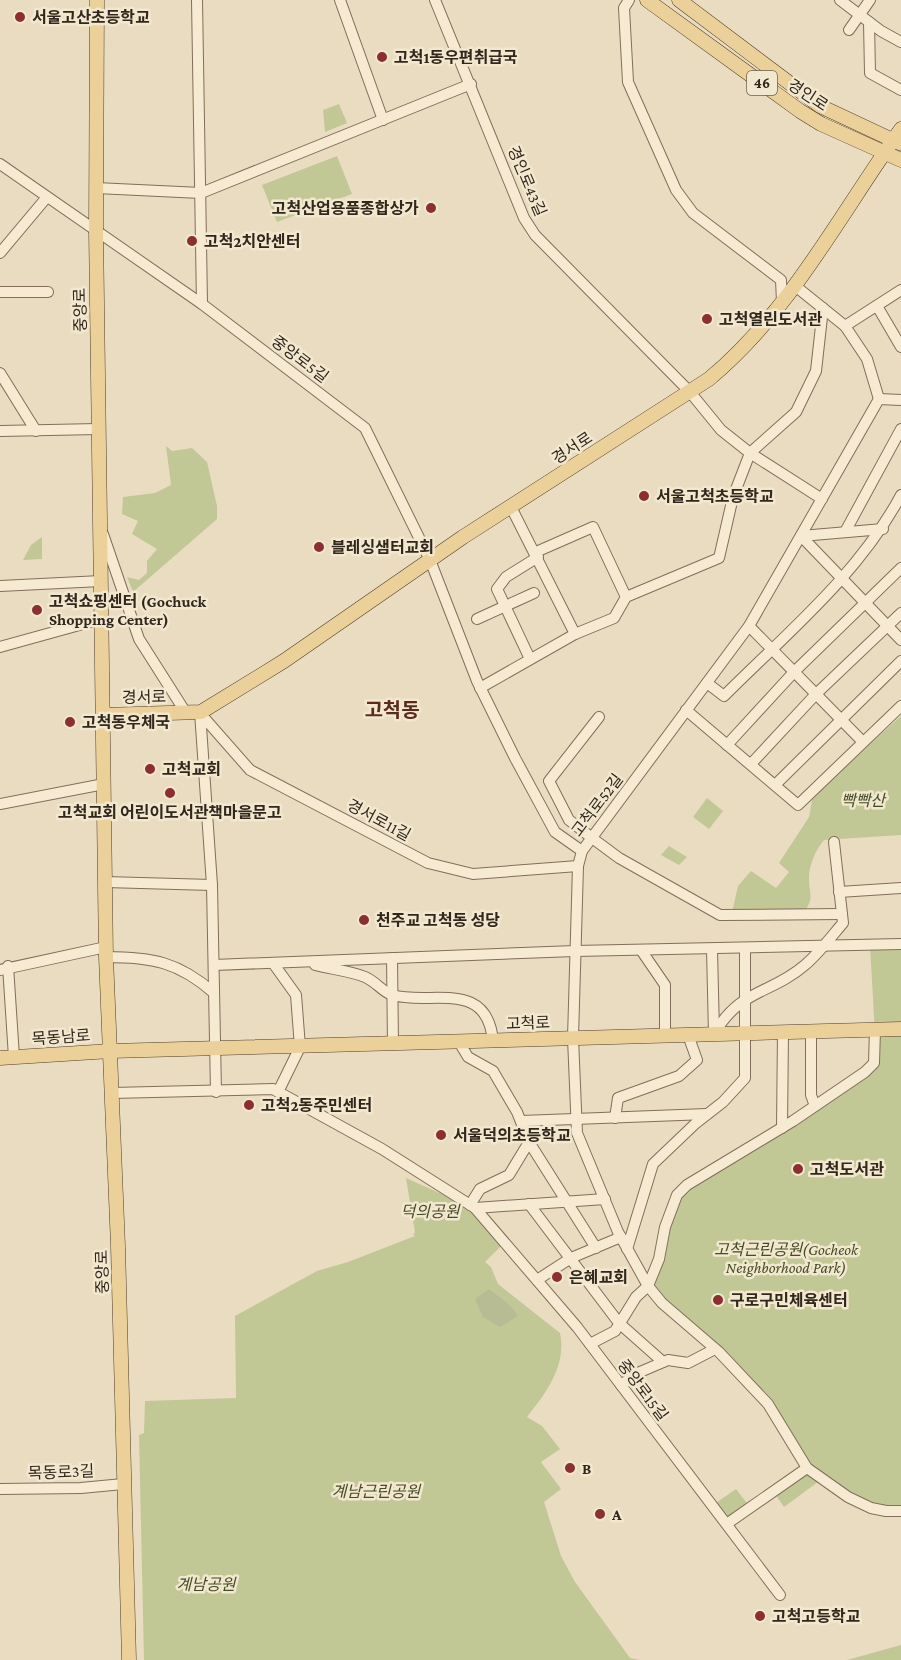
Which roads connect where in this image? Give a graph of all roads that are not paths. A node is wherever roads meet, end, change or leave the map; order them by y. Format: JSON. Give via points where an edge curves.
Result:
{"nodes":[{"id":1,"x":197,"y":0,"type":"edge"},
{"id":2,"x":340,"y":0,"type":"edge"},
{"id":3,"x":629,"y":0,"type":"edge"},
{"id":4,"x":647,"y":0,"type":"edge"},
{"id":5,"x":679,"y":0,"type":"edge"},
{"id":6,"x":840,"y":0,"type":"edge"},
{"id":7,"x":870,"y":0,"type":"edge"},
{"id":8,"x":99,"y":1,"type":"edge"},
{"id":9,"x":436,"y":2,"type":"edge"},
{"id":10,"x":859,"y":15,"type":"junction"},
{"id":11,"x":868,"y":22,"type":"junction"},
{"id":12,"x":849,"y":30,"type":"dead end"},
{"id":13,"x":901,"y":42,"type":"edge"},
{"id":14,"x":471,"y":84,"type":"junction"},
{"id":15,"x":901,"y":90,"type":"edge"},
{"id":16,"x":383,"y":120,"type":"junction"},
{"id":17,"x":895,"y":141,"type":"edge"},
{"id":18,"x":901,"y":160,"type":"edge"},
{"id":19,"x":0,"y":164,"type":"edge"},
{"id":20,"x":96,"y":188,"type":"junction"},
{"id":21,"x":201,"y":193,"type":"junction"},
{"id":22,"x":47,"y":197,"type":"junction"},
{"id":23,"x":96,"y":230,"type":"junction"},
{"id":24,"x":0,"y":253,"type":"edge"},
{"id":25,"x":795,"y":285,"type":"junction"},
{"id":26,"x":901,"y":290,"type":"edge"},
{"id":27,"x":0,"y":292,"type":"edge"},
{"id":28,"x":48,"y":292,"type":"dead end"},
{"id":29,"x":782,"y":302,"type":"junction"},
{"id":30,"x":202,"y":304,"type":"junction"},
{"id":31,"x":877,"y":306,"type":"junction"},
{"id":32,"x":824,"y":308,"type":"junction"},
{"id":33,"x":845,"y":326,"type":"junction"},
{"id":34,"x":901,"y":347,"type":"edge"},
{"id":35,"x":0,"y":373,"type":"edge"},
{"id":36,"x":690,"y":392,"type":"junction"},
{"id":37,"x":879,"y":399,"type":"junction"},
{"id":38,"x":901,"y":400,"type":"edge"},
{"id":39,"x":99,"y":429,"type":"junction"},
{"id":40,"x":901,"y":429,"type":"edge"},
{"id":41,"x":0,"y":431,"type":"edge"},
{"id":42,"x":36,"y":431,"type":"junction"},
{"id":43,"x":750,"y":453,"type":"junction"},
{"id":44,"x":901,"y":495,"type":"edge"},
{"id":45,"x":822,"y":499,"type":"junction"},
{"id":46,"x":512,"y":507,"type":"junction"},
{"id":47,"x":100,"y":525,"type":"junction"},
{"id":48,"x":883,"y":529,"type":"junction"},
{"id":49,"x":845,"y":532,"type":"junction"},
{"id":50,"x":801,"y":536,"type":"junction"},
{"id":51,"x":537,"y":555,"type":"junction"},
{"id":52,"x":430,"y":560,"type":"junction"},
{"id":53,"x":901,"y":568,"type":"edge"},
{"id":54,"x":842,"y":579,"type":"junction"},
{"id":55,"x":101,"y":581,"type":"junction"},
{"id":56,"x":0,"y":586,"type":"edge"},
{"id":57,"x":534,"y":593,"type":"dead end"},
{"id":58,"x":627,"y":597,"type":"junction"},
{"id":59,"x":865,"y":603,"type":"junction"},
{"id":60,"x":506,"y":607,"type":"junction"},
{"id":61,"x":901,"y":612,"type":"edge"},
{"id":62,"x":101,"y":619,"type":"junction"},
{"id":63,"x":477,"y":620,"type":"dead end"},
{"id":64,"x":749,"y":626,"type":"junction"},
{"id":65,"x":887,"y":626,"type":"junction"},
{"id":66,"x":575,"y":634,"type":"junction"},
{"id":67,"x":901,"y":640,"type":"edge"},
{"id":68,"x":0,"y":647,"type":"edge"},
{"id":69,"x":771,"y":649,"type":"junction"},
{"id":70,"x":530,"y":659,"type":"junction"},
{"id":71,"x":901,"y":662,"type":"edge"},
{"id":72,"x":794,"y":672,"type":"junction"},
{"id":73,"x":707,"y":683,"type":"junction"},
{"id":74,"x":480,"y":688,"type":"junction"},
{"id":75,"x":816,"y":694,"type":"junction"},
{"id":76,"x":901,"y":706,"type":"edge"},
{"id":77,"x":687,"y":710,"type":"junction"},
{"id":78,"x":196,"y":712,"type":"junction"},
{"id":79,"x":103,"y":715,"type":"junction"},
{"id":80,"x":599,"y":717,"type":"dead end"},
{"id":81,"x":840,"y":719,"type":"junction"},
{"id":82,"x":863,"y":742,"type":"junction"},
{"id":83,"x":728,"y":745,"type":"junction"},
{"id":84,"x":751,"y":764,"type":"junction"},
{"id":85,"x":104,"y":784,"type":"junction"},
{"id":86,"x":775,"y":785,"type":"junction"},
{"id":87,"x":0,"y":804,"type":"edge"},
{"id":88,"x":592,"y":838,"type":"junction"},
{"id":89,"x":834,"y":842,"type":"dead end"},
{"id":90,"x":582,"y":851,"type":"junction"},
{"id":91,"x":578,"y":866,"type":"junction"},
{"id":92,"x":105,"y":882,"type":"junction"},
{"id":93,"x":212,"y":885,"type":"junction"},
{"id":94,"x":901,"y":888,"type":"edge"},
{"id":95,"x":839,"y":892,"type":"junction"},
{"id":96,"x":842,"y":914,"type":"junction"},
{"id":97,"x":901,"y":944,"type":"edge"},
{"id":98,"x":822,"y":947,"type":"junction"},
{"id":99,"x":745,"y":948,"type":"junction"},
{"id":100,"x":712,"y":949,"type":"junction"},
{"id":101,"x":641,"y":950,"type":"junction"},
{"id":102,"x":575,"y":951,"type":"junction"},
{"id":103,"x":106,"y":952,"type":"junction"},
{"id":104,"x":392,"y":958,"type":"junction"},
{"id":105,"x":303,"y":962,"type":"junction"},
{"id":106,"x":273,"y":963,"type":"junction"},
{"id":107,"x":214,"y":965,"type":"junction"},
{"id":108,"x":4,"y":968,"type":"edge"},
{"id":109,"x":214,"y":993,"type":"junction"},
{"id":110,"x":392,"y":995,"type":"junction"},
{"id":111,"x":745,"y":998,"type":"junction"},
{"id":112,"x":875,"y":1029,"type":"junction"},
{"id":113,"x":901,"y":1029,"type":"edge"},
{"id":114,"x":811,"y":1031,"type":"junction"},
{"id":115,"x":783,"y":1032,"type":"junction"},
{"id":116,"x":746,"y":1033,"type":"junction"},
{"id":117,"x":714,"y":1034,"type":"junction"},
{"id":118,"x":688,"y":1035,"type":"junction"},
{"id":119,"x":665,"y":1036,"type":"junction"},
{"id":120,"x":573,"y":1038,"type":"junction"},
{"id":121,"x":493,"y":1041,"type":"junction"},
{"id":122,"x":459,"y":1042,"type":"junction"},
{"id":123,"x":393,"y":1044,"type":"junction"},
{"id":124,"x":300,"y":1047,"type":"junction"},
{"id":125,"x":215,"y":1049,"type":"junction"},
{"id":126,"x":111,"y":1051,"type":"junction"},
{"id":127,"x":14,"y":1057,"type":"junction"},
{"id":128,"x":0,"y":1058,"type":"edge"},
{"id":129,"x":216,"y":1092,"type":"junction"},
{"id":130,"x":278,"y":1092,"type":"junction"},
{"id":131,"x":112,"y":1093,"type":"junction"},
{"id":132,"x":815,"y":1106,"type":"junction"},
{"id":133,"x":707,"y":1114,"type":"junction"},
{"id":134,"x":615,"y":1118,"type":"junction"},
{"id":135,"x":577,"y":1119,"type":"junction"},
{"id":136,"x":521,"y":1121,"type":"junction"},
{"id":137,"x":782,"y":1128,"type":"junction"},
{"id":138,"x":529,"y":1142,"type":"junction"},
{"id":139,"x":605,"y":1199,"type":"junction"},
{"id":140,"x":565,"y":1202,"type":"junction"},
{"id":141,"x":530,"y":1204,"type":"junction"},
{"id":142,"x":473,"y":1207,"type":"junction"},
{"id":143,"x":621,"y":1237,"type":"junction"},
{"id":144,"x":596,"y":1248,"type":"junction"},
{"id":145,"x":627,"y":1249,"type":"junction"},
{"id":146,"x":571,"y":1258,"type":"junction"},
{"id":147,"x":537,"y":1280,"type":"junction"},
{"id":148,"x":648,"y":1286,"type":"junction"},
{"id":149,"x":619,"y":1323,"type":"junction"},
{"id":150,"x":590,"y":1344,"type":"junction"},
{"id":151,"x":715,"y":1349,"type":"junction"},
{"id":152,"x":663,"y":1362,"type":"junction"},
{"id":153,"x":621,"y":1385,"type":"junction"},
{"id":154,"x":807,"y":1468,"type":"junction"},
{"id":155,"x":123,"y":1484,"type":"junction"},
{"id":156,"x":0,"y":1489,"type":"edge"},
{"id":157,"x":901,"y":1510,"type":"edge"},
{"id":158,"x":728,"y":1523,"type":"junction"},
{"id":159,"x":780,"y":1595,"type":"dead end"},
{"id":160,"x":129,"y":1660,"type":"edge"}],
"edges":[{"from":1,"to":21,"type":"street"},
{"from":2,"to":16,"type":"street"},
{"from":3,"to":29,"type":"street","via":[[624,8],[628,82],[676,190],[693,213],[781,280]]},
{"from":4,"to":17,"type":"main road","name":"경인로","number":"46","via":[[822,124]]},
{"from":5,"to":17,"type":"main road","name":"경인로","number":"46","via":[[820,106]]},
{"from":6,"to":10,"type":"street"},
{"from":7,"to":10,"type":"street"},
{"from":8,"to":20,"type":"main road","name":"중앙로"},
{"from":9,"to":14,"type":"street","name":"경인로43길"},
{"from":10,"to":11,"type":"street"},
{"from":10,"to":12,"type":"street"},
{"from":11,"to":13,"type":"street"},
{"from":11,"to":15,"type":"street","via":[[870,73]]},
{"from":14,"to":16,"type":"street"},
{"from":14,"to":36,"type":"street","name":"경인로43길","via":[[524,218],[535,235]]},
{"from":16,"to":21,"type":"street"},
{"from":17,"to":18,"type":"main road","name":"경인로","number":"46"},
{"from":17,"to":25,"type":"main road","name":"경서로"},
{"from":19,"to":22,"type":"street","name":"중앙로5길"},
{"from":20,"to":21,"type":"street"},
{"from":20,"to":23,"type":"main road","name":"중앙로"},
{"from":21,"to":30,"type":"street"},
{"from":22,"to":23,"type":"street","name":"중앙로5길"},
{"from":22,"to":24,"type":"street"},
{"from":23,"to":30,"type":"street","name":"중앙로5길"},
{"from":23,"to":39,"type":"main road","name":"중앙로"},
{"from":25,"to":29,"type":"main road","name":"경서로"},
{"from":25,"to":32,"type":"street"},
{"from":26,"to":31,"type":"street"},
{"from":27,"to":28,"type":"street"},
{"from":29,"to":36,"type":"main road","name":"경서로","via":[[733,360]]},
{"from":30,"to":52,"type":"street","name":"중앙로5길","via":[[365,428]]},
{"from":31,"to":33,"type":"street"},
{"from":31,"to":34,"type":"street"},
{"from":32,"to":33,"type":"street"},
{"from":32,"to":43,"type":"street","via":[[816,371],[796,411]]},
{"from":33,"to":37,"type":"street","via":[[867,359]]},
{"from":35,"to":42,"type":"street"},
{"from":36,"to":43,"type":"street","name":"경인로43길","via":[[721,430]]},
{"from":36,"to":46,"type":"main road","name":"경서로"},
{"from":37,"to":38,"type":"street"},
{"from":37,"to":45,"type":"street","name":"고척로52길"},
{"from":39,"to":42,"type":"street"},
{"from":39,"to":47,"type":"main road","name":"중앙로"},
{"from":40,"to":49,"type":"street"},
{"from":41,"to":42,"type":"street"},
{"from":43,"to":45,"type":"street","name":"경인로43길"},
{"from":43,"to":58,"type":"street","via":[[719,558]]},
{"from":44,"to":48,"type":"street"},
{"from":45,"to":50,"type":"street","name":"고척로52길"},
{"from":46,"to":51,"type":"street"},
{"from":46,"to":52,"type":"main road","name":"경서로"},
{"from":47,"to":55,"type":"main road","name":"중앙로"},
{"from":47,"to":78,"type":"street","name":"경서로","via":[[139,639]]},
{"from":48,"to":49,"type":"street"},
{"from":48,"to":54,"type":"street"},
{"from":49,"to":50,"type":"street"},
{"from":50,"to":54,"type":"street"},
{"from":50,"to":64,"type":"street","name":"고척로52길"},
{"from":51,"to":58,"type":"street","via":[[593,527]]},
{"from":51,"to":60,"type":"street","via":[[499,583],[497,589]]},
{"from":51,"to":66,"type":"street"},
{"from":52,"to":74,"type":"street","name":"중앙로5길"},
{"from":52,"to":78,"type":"main road","name":"경서로","via":[[284,661]]},
{"from":53,"to":59,"type":"street"},
{"from":54,"to":59,"type":"street"},
{"from":54,"to":69,"type":"street"},
{"from":55,"to":56,"type":"street"},
{"from":55,"to":62,"type":"main road","name":"중앙로"},
{"from":57,"to":60,"type":"street"},
{"from":58,"to":66,"type":"street","via":[[614,618]]},
{"from":59,"to":65,"type":"street"},
{"from":59,"to":72,"type":"street"},
{"from":60,"to":63,"type":"street"},
{"from":60,"to":70,"type":"street"},
{"from":61,"to":65,"type":"street"},
{"from":62,"to":68,"type":"street"},
{"from":62,"to":79,"type":"main road","name":"중앙로"},
{"from":64,"to":69,"type":"street"},
{"from":64,"to":73,"type":"street","name":"고척로52길"},
{"from":65,"to":67,"type":"street"},
{"from":65,"to":75,"type":"street"},
{"from":66,"to":70,"type":"street"},
{"from":69,"to":72,"type":"street"},
{"from":69,"to":73,"type":"street","via":[[724,696]]},
{"from":70,"to":74,"type":"street"},
{"from":71,"to":81,"type":"street"},
{"from":72,"to":75,"type":"street"},
{"from":72,"to":83,"type":"street"},
{"from":73,"to":77,"type":"street","name":"고척로52길"},
{"from":74,"to":90,"type":"street","name":"중앙로5길","via":[[555,832]]},
{"from":75,"to":81,"type":"street"},
{"from":75,"to":84,"type":"street"},
{"from":76,"to":82,"type":"street"},
{"from":77,"to":83,"type":"street"},
{"from":77,"to":88,"type":"street","name":"고척로52길"},
{"from":78,"to":79,"type":"main road","name":"경서로"},
{"from":78,"to":91,"type":"street","name":"경서로11길","via":[[250,770],[428,863],[473,874]]},
{"from":78,"to":93,"type":"street"},
{"from":79,"to":85,"type":"main road","name":"중앙로"},
{"from":80,"to":88,"type":"street","via":[[549,781],[569,820]]},
{"from":81,"to":82,"type":"street"},
{"from":81,"to":86,"type":"street"},
{"from":82,"to":86,"type":"street","via":[[798,805]]},
{"from":83,"to":84,"type":"street"},
{"from":84,"to":86,"type":"street"},
{"from":85,"to":87,"type":"street"},
{"from":85,"to":92,"type":"main road","name":"중앙로"},
{"from":88,"to":90,"type":"street","name":"고척로52길"},
{"from":88,"to":96,"type":"street","via":[[720,915]]},
{"from":89,"to":95,"type":"street"},
{"from":90,"to":91,"type":"street","name":"고척로52길"},
{"from":91,"to":102,"type":"street","name":"고척로52길"},
{"from":92,"to":93,"type":"street"},
{"from":92,"to":103,"type":"main road","name":"중앙로"},
{"from":93,"to":107,"type":"street"},
{"from":94,"to":95,"type":"street"},
{"from":95,"to":96,"type":"street"},
{"from":96,"to":98,"type":"street","via":[[843,923]]},
{"from":97,"to":98,"type":"street"},
{"from":98,"to":99,"type":"street"},
{"from":98,"to":111,"type":"street","via":[[805,965]]},
{"from":99,"to":100,"type":"street"},
{"from":99,"to":111,"type":"street"},
{"from":100,"to":101,"type":"street"},
{"from":100,"to":117,"type":"street"},
{"from":101,"to":102,"type":"street"},
{"from":101,"to":119,"type":"street","via":[[664,985]]},
{"from":102,"to":104,"type":"street"},
{"from":102,"to":120,"type":"street","name":"고척로52길"},
{"from":103,"to":108,"type":"street"},
{"from":103,"to":109,"type":"street","via":[[183,968]]},
{"from":103,"to":126,"type":"main road","name":"중앙로"},
{"from":104,"to":105,"type":"street"},
{"from":104,"to":110,"type":"street"},
{"from":105,"to":106,"type":"street"},
{"from":105,"to":110,"type":"street","via":[[366,977]]},
{"from":106,"to":107,"type":"street"},
{"from":106,"to":124,"type":"street","via":[[296,995]]},
{"from":107,"to":109,"type":"street"},
{"from":108,"to":127,"type":"street","name":"목동남로"},
{"from":109,"to":125,"type":"street"},
{"from":110,"to":121,"type":"street","via":[[467,1001],[488,1021]]},
{"from":110,"to":123,"type":"street"},
{"from":111,"to":116,"type":"street"},
{"from":111,"to":117,"type":"street","via":[[724,1017]]},
{"from":112,"to":113,"type":"main road","name":"고척로"},
{"from":112,"to":114,"type":"main road","name":"고척로"},
{"from":112,"to":132,"type":"street","via":[[874,1063]]},
{"from":114,"to":115,"type":"main road","name":"고척로"},
{"from":114,"to":132,"type":"street","via":[[811,1095]]},
{"from":115,"to":116,"type":"main road","name":"고척로"},
{"from":115,"to":137,"type":"street"},
{"from":116,"to":117,"type":"main road","name":"고척로"},
{"from":116,"to":133,"type":"street","via":[[745,1078]]},
{"from":117,"to":118,"type":"main road","name":"고척로"},
{"from":118,"to":119,"type":"main road","name":"고척로"},
{"from":118,"to":134,"type":"street","via":[[697,1060],[679,1076],[618,1098]]},
{"from":119,"to":120,"type":"main road","name":"고척로"},
{"from":120,"to":121,"type":"main road","name":"고척로"},
{"from":120,"to":135,"type":"street","name":"고척로52길"},
{"from":121,"to":122,"type":"main road","name":"고척로"},
{"from":122,"to":123,"type":"main road","name":"고척로"},
{"from":122,"to":136,"type":"street","via":[[468,1057],[493,1071]]},
{"from":123,"to":124,"type":"main road","name":"고척로"},
{"from":124,"to":125,"type":"main road","name":"고척로"},
{"from":124,"to":130,"type":"street"},
{"from":125,"to":126,"type":"main road","name":"고척로"},
{"from":125,"to":129,"type":"street"},
{"from":126,"to":127,"type":"main road","name":"목동남로"},
{"from":126,"to":131,"type":"main road","name":"중앙로"},
{"from":127,"to":128,"type":"main road","name":"목동남로"},
{"from":129,"to":130,"type":"street","name":"중앙로15길"},
{"from":129,"to":131,"type":"street","name":"중앙로15길"},
{"from":130,"to":142,"type":"street","name":"중앙로15길","via":[[382,1149]]},
{"from":131,"to":155,"type":"main road","name":"중앙로"},
{"from":132,"to":137,"type":"street"},
{"from":133,"to":134,"type":"street"},
{"from":133,"to":145,"type":"street","via":[[653,1164]]},
{"from":134,"to":135,"type":"street"},
{"from":135,"to":136,"type":"street"},
{"from":135,"to":139,"type":"street","name":"고척로52길","via":[[577,1133]]},
{"from":136,"to":138,"type":"street"},
{"from":137,"to":148,"type":"street","via":[[687,1185],[677,1195],[665,1227],[660,1259]]},
{"from":138,"to":140,"type":"street"},
{"from":138,"to":142,"type":"street","via":[[509,1175],[480,1189]]},
{"from":139,"to":140,"type":"street"},
{"from":139,"to":143,"type":"street","name":"고척로52길"},
{"from":140,"to":141,"type":"street"},
{"from":140,"to":144,"type":"street"},
{"from":141,"to":142,"type":"street"},
{"from":141,"to":146,"type":"street"},
{"from":142,"to":147,"type":"street","name":"중앙로15길"},
{"from":143,"to":144,"type":"street"},
{"from":143,"to":145,"type":"street","name":"고척로52길"},
{"from":144,"to":146,"type":"street"},
{"from":145,"to":148,"type":"street","name":"고척로52길"},
{"from":146,"to":147,"type":"street"},
{"from":146,"to":149,"type":"street"},
{"from":147,"to":150,"type":"street","name":"중앙로15길"},
{"from":148,"to":149,"type":"street"},
{"from":148,"to":151,"type":"street","name":"고척로52길"},
{"from":149,"to":150,"type":"street","via":[[615,1331]]},
{"from":149,"to":152,"type":"street"},
{"from":150,"to":153,"type":"street","name":"중앙로15길"},
{"from":151,"to":152,"type":"street","via":[[688,1363]]},
{"from":151,"to":154,"type":"street","name":"고척로52길","via":[[768,1404]]},
{"from":152,"to":153,"type":"street"},
{"from":153,"to":158,"type":"street","name":"중앙로15길"},
{"from":154,"to":157,"type":"street","via":[[871,1508]]},
{"from":154,"to":158,"type":"street"},
{"from":155,"to":156,"type":"street","name":"목동로3길"},
{"from":155,"to":160,"type":"main road","name":"중앙로"},
{"from":158,"to":159,"type":"street","name":"중앙로15길"}]}
